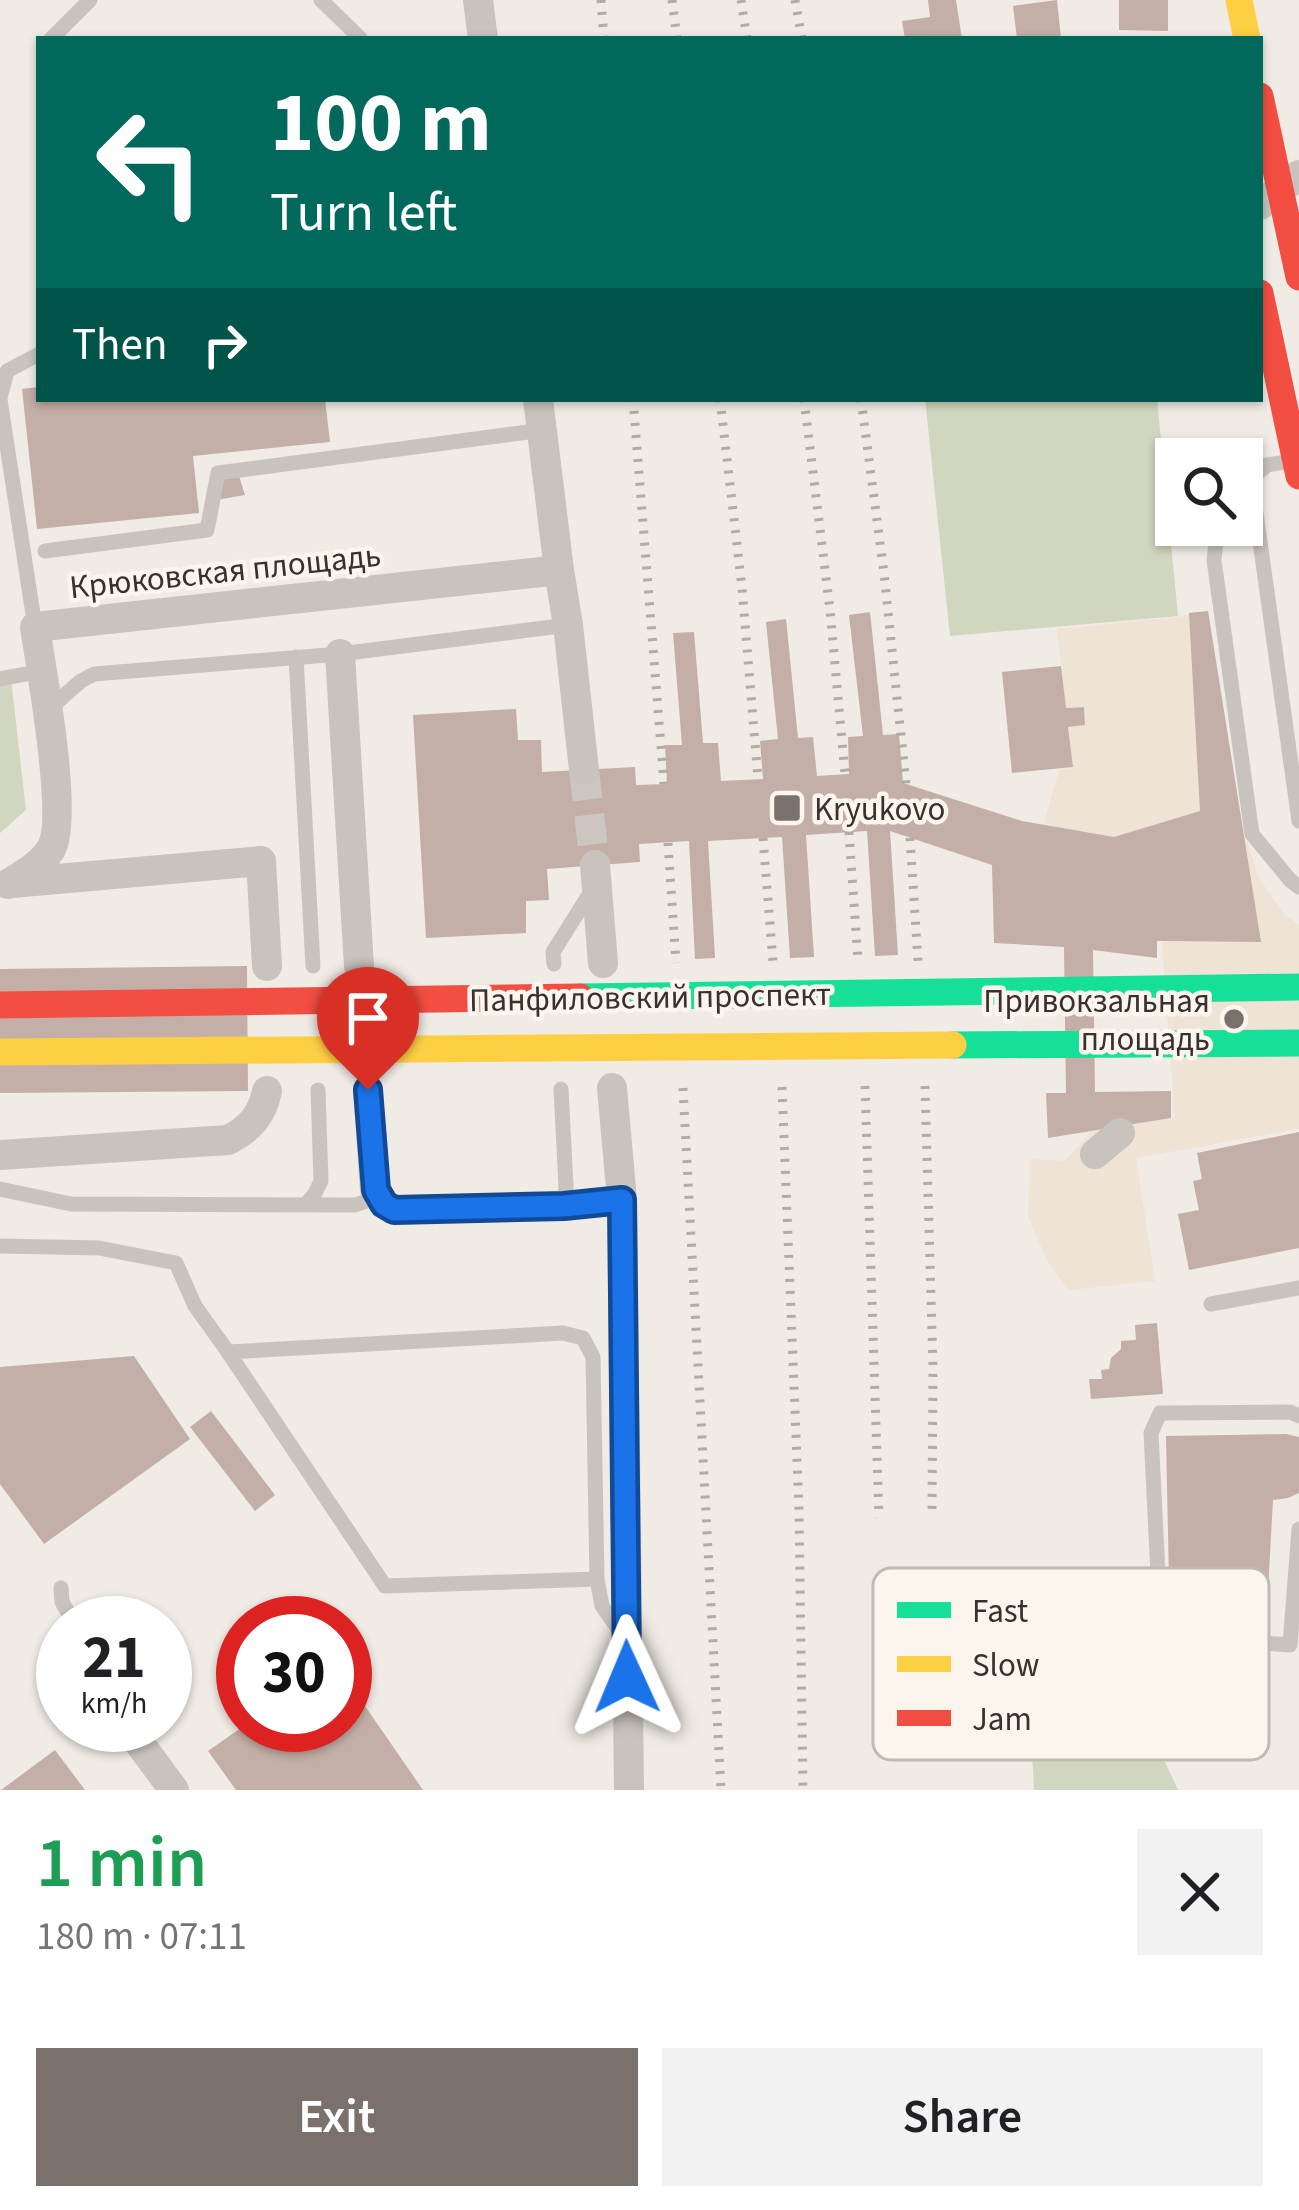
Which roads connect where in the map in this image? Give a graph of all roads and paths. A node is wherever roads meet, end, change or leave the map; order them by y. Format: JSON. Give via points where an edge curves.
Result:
{"nodes":[{"id":1,"x":90,"y":0,"type":"edge"},
{"id":2,"x":321,"y":0,"type":"edge"},
{"id":3,"x":478,"y":0,"type":"edge"},
{"id":4,"x":1239,"y":1,"type":"edge"},
{"id":5,"x":54,"y":36,"type":"edge"},
{"id":6,"x":358,"y":36,"type":"edge"},
{"id":7,"x":483,"y":36,"type":"edge"},
{"id":8,"x":1236,"y":36,"type":"edge"},
{"id":9,"x":1246,"y":36,"type":"edge"},
{"id":10,"x":1263,"y":110,"type":"edge"},
{"id":11,"x":1280,"y":190,"type":"edge"},
{"id":12,"x":1299,"y":277,"type":"edge"},
{"id":13,"x":1263,"y":307,"type":"edge"},
{"id":14,"x":36,"y":356,"type":"edge"},
{"id":15,"x":0,"y":399,"type":"edge"},
{"id":16,"x":540,"y":414,"type":"edge"},
{"id":17,"x":1298,"y":466,"type":"edge"},
{"id":18,"x":1263,"y":468,"type":"edge"},
{"id":19,"x":7,"y":501,"type":"edge"},
{"id":20,"x":1216,"y":546,"type":"edge"},
{"id":21,"x":1256,"y":546,"type":"edge"},
{"id":22,"x":45,"y":551,"type":"dead end"},
{"id":23,"x":559,"y":570,"type":"junction"},
{"id":24,"x":568,"y":625,"type":"junction"},
{"id":25,"x":35,"y":627,"type":"junction"},
{"id":26,"x":340,"y":654,"type":"junction"},
{"id":27,"x":296,"y":657,"type":"junction"},
{"id":28,"x":42,"y":671,"type":"junction"},
{"id":29,"x":0,"y":679,"type":"edge"},
{"id":30,"x":48,"y":710,"type":"junction"},
{"id":31,"x":584,"y":770,"type":"tunnel mouth"},
{"id":32,"x":1299,"y":821,"type":"edge"},
{"id":33,"x":596,"y":874,"type":"joint"},
{"id":34,"x":4,"y":884,"type":"edge"},
{"id":35,"x":1299,"y":886,"type":"edge"},
{"id":36,"x":603,"y":963,"type":"dead end"},
{"id":37,"x":554,"y":964,"type":"dead end"},
{"id":38,"x":359,"y":965,"type":"dead end"},
{"id":39,"x":267,"y":966,"type":"dead end"},
{"id":40,"x":313,"y":966,"type":"dead end"},
{"id":41,"x":1299,"y":987,"type":"edge"},
{"id":42,"x":0,"y":1005,"type":"edge"},
{"id":43,"x":1299,"y":1043,"type":"edge"},
{"id":44,"x":0,"y":1052,"type":"edge"},
{"id":45,"x":612,"y":1088,"type":"dead end"},
{"id":46,"x":560,"y":1089,"type":"dead end"},
{"id":47,"x":268,"y":1090,"type":"dead end"},
{"id":48,"x":318,"y":1090,"type":"dead end"},
{"id":49,"x":368,"y":1090,"type":"dead end"},
{"id":50,"x":1120,"y":1133,"type":"dead end"},
{"id":51,"x":1095,"y":1154,"type":"dead end"},
{"id":52,"x":0,"y":1155,"type":"edge"},
{"id":53,"x":0,"y":1189,"type":"edge"},
{"id":54,"x":376,"y":1190,"type":"junction"},
{"id":55,"x":622,"y":1200,"type":"junction"},
{"id":56,"x":304,"y":1205,"type":"junction"},
{"id":57,"x":564,"y":1206,"type":"junction"},
{"id":58,"x":0,"y":1246,"type":"edge"},
{"id":59,"x":1299,"y":1288,"type":"edge"},
{"id":60,"x":1211,"y":1304,"type":"dead end"},
{"id":61,"x":228,"y":1352,"type":"junction"},
{"id":62,"x":1299,"y":1416,"type":"edge"},
{"id":63,"x":1299,"y":1529,"type":"edge"},
{"id":64,"x":1158,"y":1568,"type":"edge"},
{"id":65,"x":597,"y":1580,"type":"junction"},
{"id":66,"x":62,"y":1588,"type":"dead end"},
{"id":67,"x":62,"y":1596,"type":"edge"},
{"id":68,"x":626,"y":1640,"type":"junction"},
{"id":69,"x":1295,"y":1646,"type":"edge"},
{"id":70,"x":146,"y":1752,"type":"edge"},
{"id":71,"x":173,"y":1790,"type":"edge"},
{"id":72,"x":629,"y":1790,"type":"edge"}],
"edges":[{"from":1,"to":5,"type":"lane"},
{"from":2,"to":6,"type":"lane"},
{"from":3,"to":7,"type":"street"},
{"from":4,"to":8,"type":"main road"},
{"from":4,"to":9,"type":"main road"},
{"from":10,"to":11,"type":"main road"},
{"from":11,"to":12,"type":"main road"},
{"from":13,"to":17,"type":"main road"},
{"from":14,"to":15,"type":"lane","via":[[7,371]]},
{"from":15,"to":19,"type":"lane"},
{"from":16,"to":22,"type":"lane","via":[[218,473],[207,530]]},
{"from":16,"to":23,"type":"street"},
{"from":17,"to":18,"type":"lane"},
{"from":19,"to":25,"type":"lane"},
{"from":20,"to":35,"type":"lane","via":[[1252,834]]},
{"from":21,"to":32,"type":"lane"},
{"from":23,"to":24,"type":"street"},
{"from":23,"to":25,"type":"street","name":"Крюковская площадь"},
{"from":24,"to":26,"type":"lane"},
{"from":24,"to":31,"type":"street"},
{"from":25,"to":28,"type":"street","name":"Крюковская площадь"},
{"from":26,"to":27,"type":"lane"},
{"from":26,"to":38,"type":"street"},
{"from":27,"to":30,"type":"lane","via":[[94,674]]},
{"from":27,"to":40,"type":"lane"},
{"from":28,"to":29,"type":"lane"},
{"from":28,"to":30,"type":"street","name":"Крюковская площадь"},
{"from":30,"to":34,"type":"street","name":"Крюковская площадь","via":[[58,828],[34,868]]},
{"from":33,"to":36,"type":"street"},
{"from":33,"to":37,"type":"lane"},
{"from":34,"to":39,"type":"street","name":"Крюковская площадь","via":[[261,861]]},
{"from":41,"to":42,"type":"main road","name":"Панфиловский проспект","bridge":true},
{"from":43,"to":44,"type":"main road","name":"Панфиловский проспект","bridge":true},
{"from":45,"to":55,"type":"street"},
{"from":46,"to":57,"type":"lane"},
{"from":47,"to":52,"type":"street","via":[[256,1119],[228,1139]]},
{"from":48,"to":56,"type":"lane","via":[[321,1181]]},
{"from":49,"to":54,"type":"street"},
{"from":50,"to":51,"type":"street"},
{"from":53,"to":56,"type":"lane","via":[[71,1204]]},
{"from":54,"to":56,"type":"lane","via":[[355,1205]]},
{"from":54,"to":57,"type":"lane","via":[[394,1210]]},
{"from":55,"to":57,"type":"lane"},
{"from":55,"to":68,"type":"street"},
{"from":58,"to":61,"type":"lane","via":[[99,1248],[176,1262]]},
{"from":59,"to":60,"type":"lane"},
{"from":61,"to":65,"type":"lane","via":[[386,1586]]},
{"from":61,"to":65,"type":"lane","via":[[563,1333],[584,1339],[593,1357]]},
{"from":62,"to":64,"type":"lane","via":[[1160,1413],[1151,1433]]},
{"from":63,"to":69,"type":"lane"},
{"from":65,"to":68,"type":"lane","via":[[602,1606]]},
{"from":66,"to":67,"type":"lane"},
{"from":68,"to":72,"type":"street"},
{"from":70,"to":71,"type":"street"}]}
